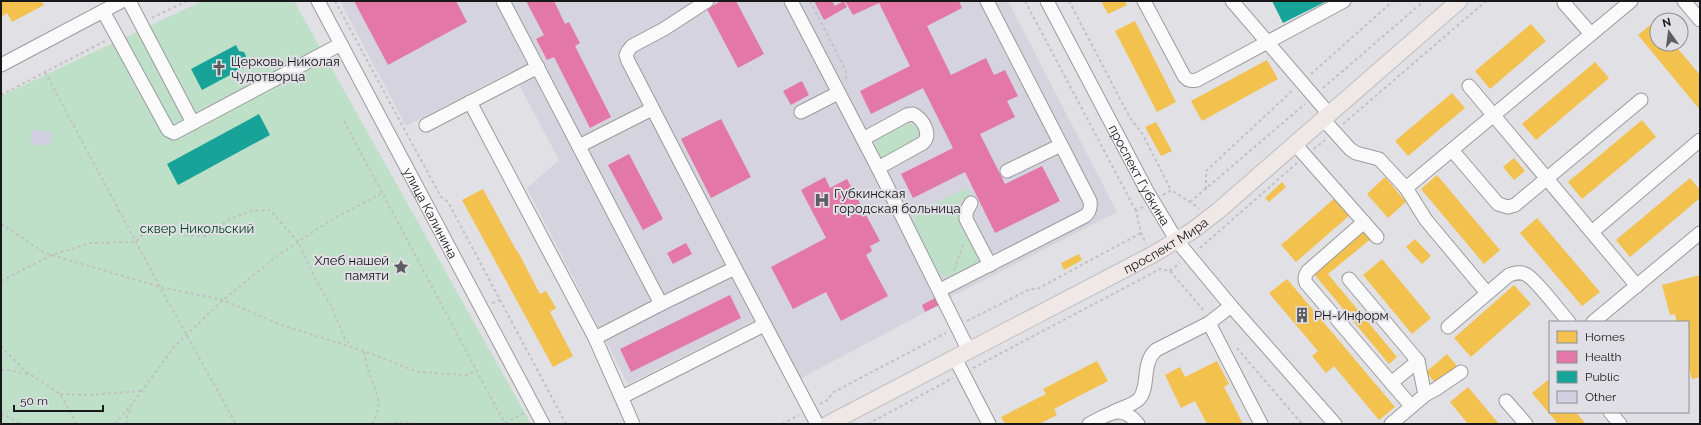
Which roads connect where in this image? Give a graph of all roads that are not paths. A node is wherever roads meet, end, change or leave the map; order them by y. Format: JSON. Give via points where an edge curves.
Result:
{"nodes":[{"id":1,"x":122,"y":1,"type":"edge"},
{"id":2,"x":129,"y":1,"type":"edge"},
{"id":3,"x":318,"y":1,"type":"edge"},
{"id":4,"x":503,"y":1,"type":"edge"},
{"id":5,"x":707,"y":1,"type":"edge"},
{"id":6,"x":791,"y":1,"type":"edge"},
{"id":7,"x":987,"y":1,"type":"edge"},
{"id":8,"x":1047,"y":1,"type":"edge"},
{"id":9,"x":1144,"y":1,"type":"edge"},
{"id":10,"x":1232,"y":1,"type":"edge"},
{"id":11,"x":1344,"y":1,"type":"edge"},
{"id":12,"x":1459,"y":1,"type":"edge"},
{"id":13,"x":1631,"y":1,"type":"edge"},
{"id":14,"x":1684,"y":1,"type":"edge"},
{"id":15,"x":1564,"y":3,"type":"dead end"},
{"id":16,"x":103,"y":11,"type":"junction"},
{"id":17,"x":1700,"y":20,"type":"edge"},
{"id":18,"x":1591,"y":34,"type":"junction"},
{"id":19,"x":1267,"y":42,"type":"junction"},
{"id":20,"x":341,"y":44,"type":"junction"},
{"id":21,"x":1,"y":65,"type":"edge"},
{"id":22,"x":538,"y":67,"type":"junction"},
{"id":23,"x":1469,"y":86,"type":"dead end"},
{"id":24,"x":842,"y":89,"type":"junction"},
{"id":25,"x":1641,"y":100,"type":"dead end"},
{"id":26,"x":470,"y":102,"type":"junction"},
{"id":27,"x":652,"y":109,"type":"junction"},
{"id":28,"x":801,"y":112,"type":"dead end"},
{"id":29,"x":1494,"y":115,"type":"junction"},
{"id":30,"x":1326,"y":116,"type":"junction"},
{"id":31,"x":194,"y":124,"type":"junction"},
{"id":32,"x":426,"y":125,"type":"dead end"},
{"id":33,"x":863,"y":139,"type":"junction"},
{"id":34,"x":1700,"y":140,"type":"edge"},
{"id":35,"x":1295,"y":144,"type":"junction"},
{"id":36,"x":1061,"y":145,"type":"junction"},
{"id":37,"x":579,"y":146,"type":"junction"},
{"id":38,"x":1452,"y":150,"type":"junction"},
{"id":39,"x":878,"y":168,"type":"junction"},
{"id":40,"x":1006,"y":171,"type":"dead end"},
{"id":41,"x":1547,"y":178,"type":"junction"},
{"id":42,"x":1406,"y":188,"type":"junction"},
{"id":43,"x":971,"y":203,"type":"dead end"},
{"id":44,"x":1364,"y":222,"type":"junction"},
{"id":45,"x":1592,"y":232,"type":"junction"},
{"id":46,"x":1700,"y":233,"type":"edge"},
{"id":47,"x":1377,"y":238,"type":"dead end"},
{"id":48,"x":1177,"y":240,"type":"junction"},
{"id":49,"x":990,"y":264,"type":"junction"},
{"id":50,"x":735,"y":268,"type":"junction"},
{"id":51,"x":1349,"y":279,"type":"dead end"},
{"id":52,"x":1637,"y":286,"type":"junction"},
{"id":53,"x":940,"y":290,"type":"junction"},
{"id":54,"x":1487,"y":293,"type":"junction"},
{"id":55,"x":661,"y":304,"type":"junction"},
{"id":56,"x":1231,"y":306,"type":"junction"},
{"id":57,"x":1568,"y":321,"type":"edge"},
{"id":58,"x":1593,"y":321,"type":"edge"},
{"id":59,"x":1209,"y":323,"type":"junction"},
{"id":60,"x":764,"y":325,"type":"junction"},
{"id":61,"x":1448,"y":327,"type":"dead end"},
{"id":62,"x":595,"y":338,"type":"junction"},
{"id":63,"x":962,"y":354,"type":"junction"},
{"id":64,"x":1418,"y":361,"type":"junction"},
{"id":65,"x":1461,"y":372,"type":"dead end"},
{"id":66,"x":1391,"y":383,"type":"junction"},
{"id":67,"x":1424,"y":395,"type":"junction"},
{"id":68,"x":622,"y":397,"type":"junction"},
{"id":69,"x":1506,"y":401,"type":"dead end"},
{"id":70,"x":1411,"y":406,"type":"junction"},
{"id":71,"x":1113,"y":412,"type":"junction"},
{"id":72,"x":1611,"y":413,"type":"edge"},
{"id":73,"x":543,"y":424,"type":"edge"},
{"id":74,"x":633,"y":424,"type":"edge"},
{"id":75,"x":817,"y":424,"type":"edge"},
{"id":76,"x":828,"y":424,"type":"edge"},
{"id":77,"x":989,"y":424,"type":"edge"},
{"id":78,"x":1089,"y":424,"type":"edge"},
{"id":79,"x":1138,"y":424,"type":"edge"},
{"id":80,"x":1261,"y":424,"type":"edge"},
{"id":81,"x":1335,"y":424,"type":"edge"},
{"id":82,"x":1391,"y":424,"type":"edge"},
{"id":83,"x":1526,"y":424,"type":"edge"},
{"id":84,"x":1620,"y":424,"type":"edge"}],
"edges":[{"from":1,"to":16,"type":"street"},
{"from":2,"to":31,"type":"street"},
{"from":3,"to":20,"type":"street","name":"улица Калинина"},
{"from":4,"to":22,"type":"street"},
{"from":5,"to":27,"type":"street","via":[[632,46],[628,51],[628,61]]},
{"from":6,"to":24,"type":"street"},
{"from":7,"to":36,"type":"street"},
{"from":8,"to":48,"type":"street","name":"проспект Губкина","via":[[1147,191]]},
{"from":9,"to":19,"type":"street","via":[[1187,80],[1197,80]]},
{"from":10,"to":19,"type":"street"},
{"from":11,"to":19,"type":"street"},
{"from":12,"to":30,"type":"main road","name":"проспект Мира"},
{"from":13,"to":18,"type":"street"},
{"from":14,"to":17,"type":"street"},
{"from":15,"to":18,"type":"street"},
{"from":16,"to":21,"type":"street"},
{"from":16,"to":31,"type":"street","via":[[168,130],[174,133]]},
{"from":18,"to":29,"type":"street"},
{"from":19,"to":30,"type":"street"},
{"from":20,"to":31,"type":"street"},
{"from":20,"to":73,"type":"street","name":"улица Калинина"},
{"from":22,"to":26,"type":"street"},
{"from":22,"to":37,"type":"street"},
{"from":23,"to":29,"type":"street"},
{"from":24,"to":28,"type":"street"},
{"from":24,"to":33,"type":"street"},
{"from":25,"to":41,"type":"street"},
{"from":26,"to":32,"type":"street"},
{"from":26,"to":62,"type":"street"},
{"from":27,"to":37,"type":"street"},
{"from":27,"to":50,"type":"street"},
{"from":29,"to":38,"type":"street"},
{"from":29,"to":41,"type":"street"},
{"from":30,"to":35,"type":"main road","name":"проспект Мира"},
{"from":30,"to":42,"type":"street","via":[[1334,131],[1350,149],[1379,159]]},
{"from":33,"to":39,"type":"street"},
{"from":33,"to":39,"type":"street","via":[[913,114],[920,119],[927,132],[923,143]]},
{"from":34,"to":45,"type":"street"},
{"from":35,"to":44,"type":"street"},
{"from":35,"to":48,"type":"main road","name":"проспект Мира","via":[[1212,216]]},
{"from":36,"to":40,"type":"street"},
{"from":36,"to":49,"type":"street","via":[[1090,201],[1089,212]]},
{"from":37,"to":55,"type":"street"},
{"from":38,"to":41,"type":"street","via":[[1498,204],[1503,206],[1515,205]]},
{"from":38,"to":42,"type":"street"},
{"from":39,"to":53,"type":"street"},
{"from":41,"to":45,"type":"street"},
{"from":42,"to":54,"type":"street","via":[[1426,220]]},
{"from":43,"to":49,"type":"street","via":[[966,212],[966,219]]},
{"from":44,"to":47,"type":"street"},
{"from":44,"to":66,"type":"street","via":[[1308,271],[1304,279]]},
{"from":45,"to":52,"type":"street"},
{"from":46,"to":52,"type":"street"},
{"from":48,"to":56,"type":"street","name":"проспект Губкина"},
{"from":48,"to":63,"type":"main road","name":"проспект Мира"},
{"from":49,"to":53,"type":"street"},
{"from":50,"to":55,"type":"street"},
{"from":50,"to":60,"type":"street"},
{"from":51,"to":64,"type":"street"},
{"from":52,"to":58,"type":"street"},
{"from":53,"to":63,"type":"street"},
{"from":54,"to":57,"type":"street","via":[[1509,275],[1518,272],[1527,275]]},
{"from":54,"to":61,"type":"street"},
{"from":55,"to":62,"type":"street"},
{"from":56,"to":59,"type":"street"},
{"from":56,"to":81,"type":"street","name":"проспект Губкина"},
{"from":59,"to":71,"type":"street","via":[[1151,354],[1139,398]]},
{"from":59,"to":80,"type":"street"},
{"from":60,"to":68,"type":"street"},
{"from":60,"to":75,"type":"street"},
{"from":62,"to":68,"type":"street"},
{"from":63,"to":76,"type":"main road","name":"проспект Мира"},
{"from":63,"to":77,"type":"street","via":[[962,373]]},
{"from":64,"to":66,"type":"street"},
{"from":64,"to":67,"type":"street"},
{"from":65,"to":67,"type":"street"},
{"from":66,"to":70,"type":"street"},
{"from":67,"to":70,"type":"street"},
{"from":68,"to":74,"type":"street"},
{"from":69,"to":83,"type":"street"},
{"from":70,"to":82,"type":"street"},
{"from":71,"to":78,"type":"street"},
{"from":71,"to":79,"type":"street","via":[[1124,412]]},
{"from":72,"to":84,"type":"street"}]}
